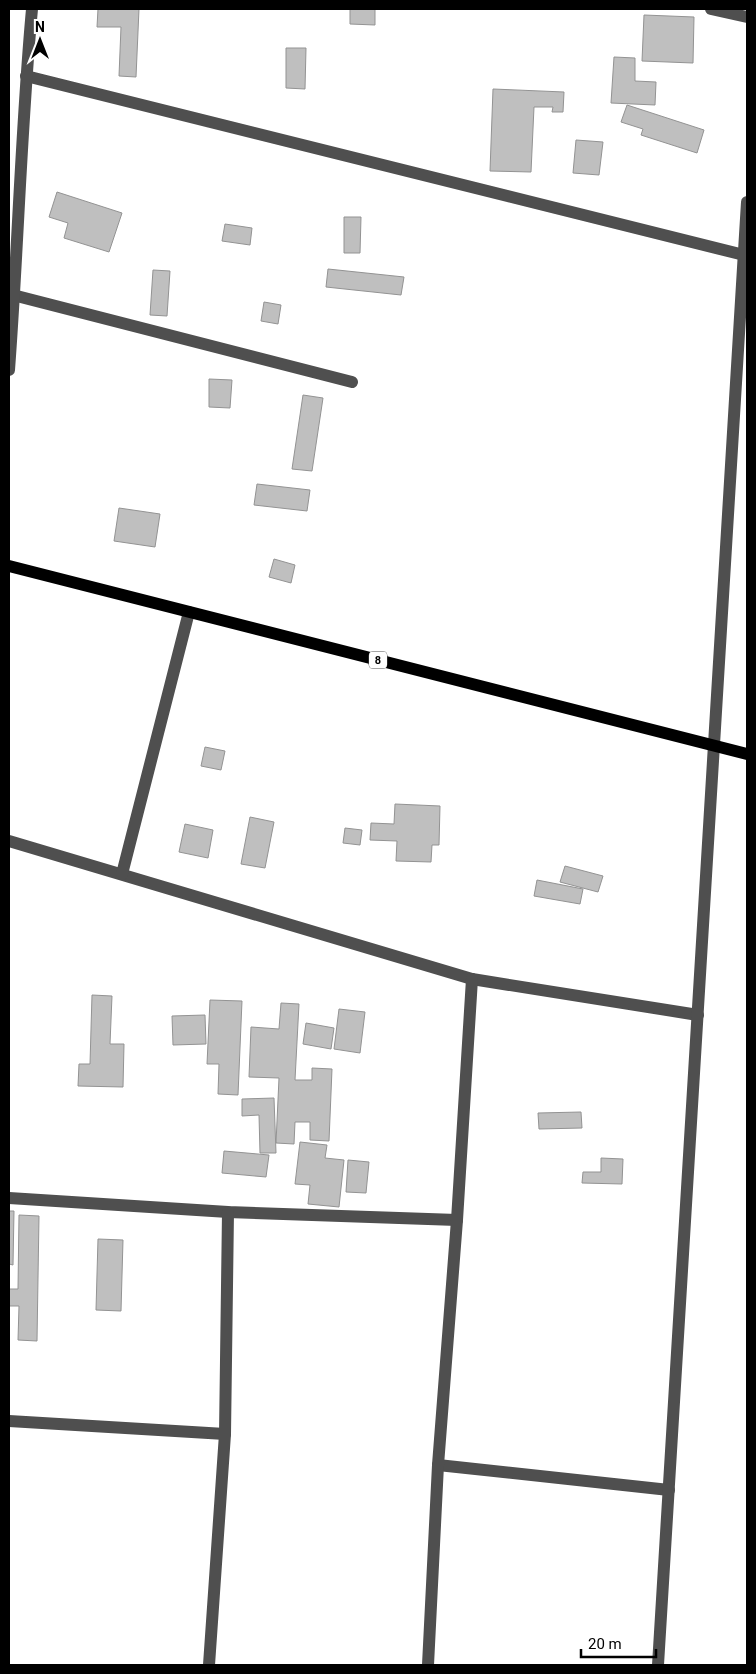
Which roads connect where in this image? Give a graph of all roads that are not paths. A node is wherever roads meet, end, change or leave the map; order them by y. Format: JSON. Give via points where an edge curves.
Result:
{"nodes":[{"id":1,"x":32,"y":9,"type":"edge"},
{"id":2,"x":711,"y":9,"type":"edge"},
{"id":3,"x":747,"y":17,"type":"edge"},
{"id":4,"x":26,"y":76,"type":"junction"},
{"id":5,"x":747,"y":202,"type":"edge"},
{"id":6,"x":744,"y":256,"type":"junction"},
{"id":7,"x":12,"y":295,"type":"edge"},
{"id":8,"x":9,"y":370,"type":"edge"},
{"id":9,"x":352,"y":382,"type":"dead end"},
{"id":10,"x":9,"y":566,"type":"edge"},
{"id":11,"x":189,"y":612,"type":"junction"},
{"id":12,"x":713,"y":746,"type":"junction"},
{"id":13,"x":747,"y":754,"type":"edge"},
{"id":14,"x":9,"y":841,"type":"edge"},
{"id":15,"x":122,"y":874,"type":"junction"},
{"id":16,"x":472,"y":979,"type":"junction"},
{"id":17,"x":698,"y":1014,"type":"junction"},
{"id":18,"x":9,"y":1198,"type":"edge"},
{"id":19,"x":228,"y":1212,"type":"junction"},
{"id":20,"x":457,"y":1220,"type":"junction"},
{"id":21,"x":9,"y":1421,"type":"edge"},
{"id":22,"x":225,"y":1434,"type":"junction"},
{"id":23,"x":438,"y":1465,"type":"junction"},
{"id":24,"x":669,"y":1490,"type":"junction"},
{"id":25,"x":209,"y":1665,"type":"edge"},
{"id":26,"x":428,"y":1665,"type":"edge"},
{"id":27,"x":658,"y":1665,"type":"edge"}],
"edges":[{"from":1,"to":4,"type":"street"},
{"from":2,"to":3,"type":"street"},
{"from":4,"to":6,"type":"street"},
{"from":4,"to":7,"type":"street"},
{"from":5,"to":6,"type":"street"},
{"from":6,"to":12,"type":"street"},
{"from":7,"to":8,"type":"street"},
{"from":7,"to":9,"type":"street"},
{"from":10,"to":11,"type":"main road","number":"8"},
{"from":11,"to":12,"type":"main road","number":"8"},
{"from":11,"to":15,"type":"street"},
{"from":12,"to":13,"type":"main road","number":"8"},
{"from":12,"to":17,"type":"street"},
{"from":14,"to":15,"type":"street"},
{"from":15,"to":16,"type":"street"},
{"from":16,"to":17,"type":"street"},
{"from":16,"to":20,"type":"street"},
{"from":17,"to":24,"type":"street"},
{"from":18,"to":19,"type":"street"},
{"from":19,"to":20,"type":"street"},
{"from":19,"to":22,"type":"street"},
{"from":20,"to":23,"type":"street"},
{"from":21,"to":22,"type":"street"},
{"from":22,"to":25,"type":"street"},
{"from":23,"to":24,"type":"street"},
{"from":23,"to":26,"type":"street"},
{"from":24,"to":27,"type":"street"}]}
